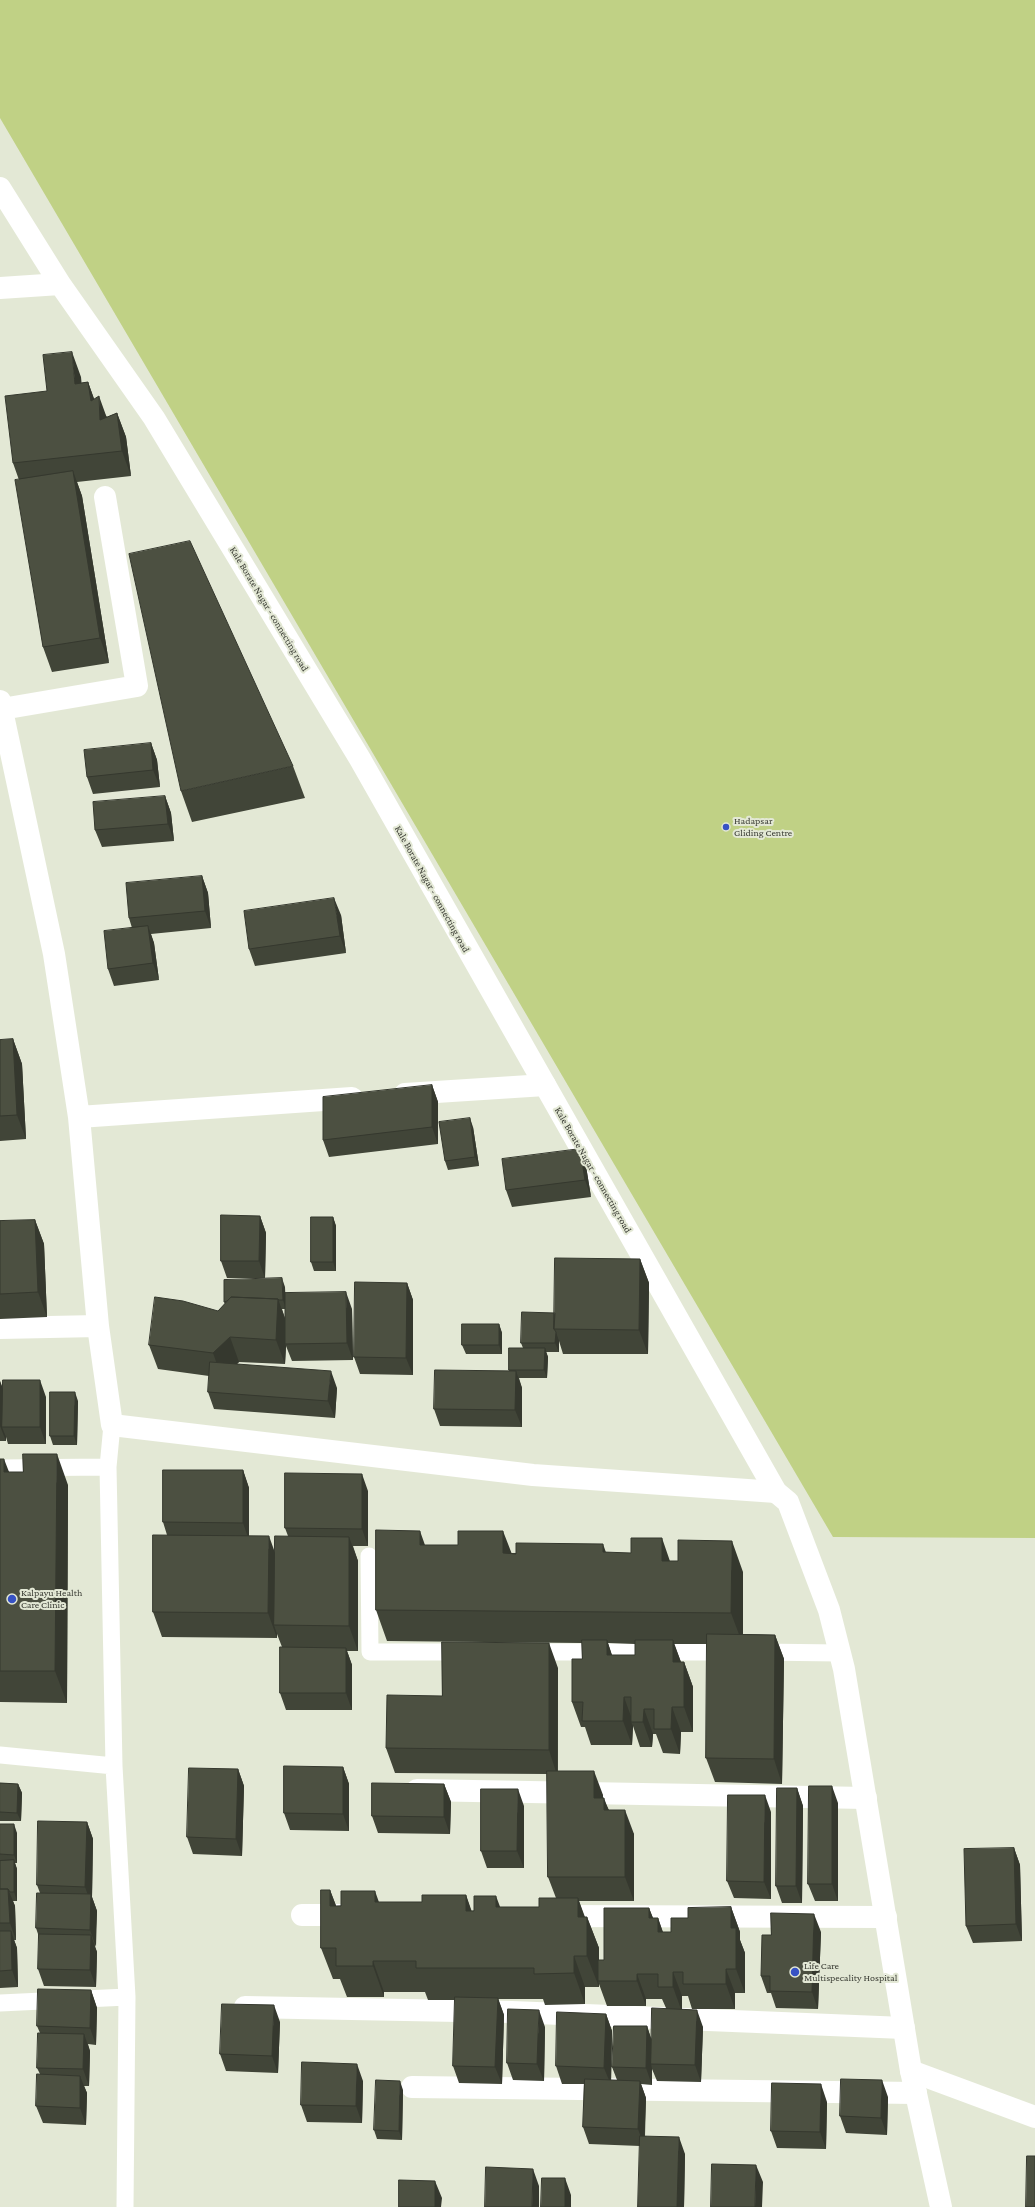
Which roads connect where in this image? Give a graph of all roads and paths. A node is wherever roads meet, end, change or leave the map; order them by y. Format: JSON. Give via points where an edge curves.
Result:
{"nodes":[{"id":1,"x":0,"y":188,"type":"edge"},
{"id":2,"x":60,"y":284,"type":"junction"},
{"id":3,"x":0,"y":288,"type":"edge"},
{"id":4,"x":105,"y":496,"type":"dead end"},
{"id":5,"x":1,"y":705,"type":"edge"},
{"id":6,"x":545,"y":1085,"type":"junction"},
{"id":7,"x":78,"y":1117,"type":"junction"},
{"id":8,"x":98,"y":1326,"type":"junction"},
{"id":9,"x":0,"y":1328,"type":"edge"},
{"id":10,"x":112,"y":1425,"type":"junction"},
{"id":11,"x":108,"y":1467,"type":"junction"},
{"id":12,"x":0,"y":1468,"type":"edge"},
{"id":13,"x":782,"y":1497,"type":"junction"},
{"id":14,"x":369,"y":1556,"type":"dead end"},
{"id":15,"x":480,"y":1652,"type":"edge"},
{"id":16,"x":512,"y":1652,"type":"edge"},
{"id":17,"x":840,"y":1653,"type":"junction"},
{"id":18,"x":0,"y":1755,"type":"edge"},
{"id":19,"x":114,"y":1766,"type":"junction"},
{"id":20,"x":411,"y":1790,"type":"edge"},
{"id":21,"x":866,"y":1798,"type":"junction"},
{"id":22,"x":302,"y":1915,"type":"dead end"},
{"id":23,"x":374,"y":1915,"type":"edge"},
{"id":24,"x":534,"y":1916,"type":"edge"},
{"id":25,"x":886,"y":1917,"type":"junction"},
{"id":26,"x":127,"y":1997,"type":"junction"},
{"id":27,"x":0,"y":2003,"type":"edge"},
{"id":28,"x":233,"y":2007,"type":"edge"},
{"id":29,"x":904,"y":2028,"type":"junction"},
{"id":30,"x":911,"y":2071,"type":"junction"},
{"id":31,"x":412,"y":2087,"type":"dead end"},
{"id":32,"x":916,"y":2092,"type":"junction"},
{"id":33,"x":1035,"y":2117,"type":"edge"},
{"id":34,"x":125,"y":2207,"type":"edge"},
{"id":35,"x":941,"y":2207,"type":"edge"}],
"edges":[{"from":1,"to":2,"type":"street"},
{"from":2,"to":3,"type":"street"},
{"from":2,"to":6,"type":"street","name":"Kale Borate Nagar - connecting road","via":[[154,418],[360,759]]},
{"from":4,"to":5,"type":"street","via":[[136,686]]},
{"from":5,"to":7,"type":"street","via":[[54,954]]},
{"from":6,"to":7,"type":"street"},
{"from":6,"to":13,"type":"street","name":"Kale Borate Nagar - connecting road"},
{"from":7,"to":8,"type":"street"},
{"from":8,"to":9,"type":"street"},
{"from":8,"to":10,"type":"street"},
{"from":10,"to":11,"type":"lane"},
{"from":10,"to":13,"type":"street","via":[[533,1475]]},
{"from":11,"to":12,"type":"lane"},
{"from":11,"to":19,"type":"lane"},
{"from":13,"to":17,"type":"street","name":"Kale Borate Nagar - connecting road","via":[[829,1610]]},
{"from":14,"to":15,"type":"lane","via":[[370,1652]]},
{"from":16,"to":17,"type":"lane"},
{"from":17,"to":21,"type":"street","name":"Kale Borate Nagar - connecting road"},
{"from":18,"to":19,"type":"lane"},
{"from":19,"to":26,"type":"lane"},
{"from":20,"to":21,"type":"street"},
{"from":21,"to":25,"type":"street","name":"Kale Borate Nagar - connecting road"},
{"from":22,"to":23,"type":"street"},
{"from":24,"to":25,"type":"street"},
{"from":25,"to":29,"type":"street","name":"Kale Borate Nagar - connecting road"},
{"from":26,"to":27,"type":"lane"},
{"from":26,"to":34,"type":"lane"},
{"from":28,"to":29,"type":"street","via":[[512,2012]]},
{"from":29,"to":30,"type":"street","name":"Kale Borate Nagar - connecting road"},
{"from":30,"to":32,"type":"street","name":"Kale Borate Nagar - connecting road"},
{"from":30,"to":33,"type":"street"},
{"from":31,"to":32,"type":"street"},
{"from":32,"to":35,"type":"street","name":"Kale Borate Nagar - connecting road"}]}
